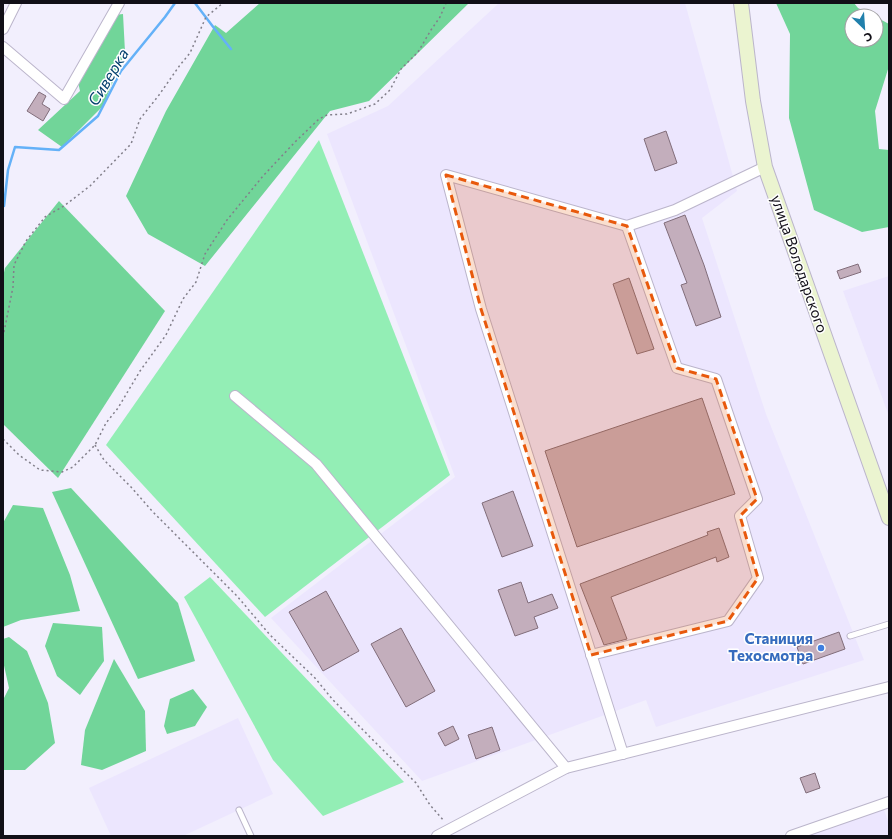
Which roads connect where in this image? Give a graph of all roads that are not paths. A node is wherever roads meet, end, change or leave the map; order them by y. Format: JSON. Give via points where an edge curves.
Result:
{"nodes":[{"id":1,"x":16,"y":3,"type":"edge"},
{"id":2,"x":119,"y":3,"type":"edge"},
{"id":3,"x":741,"y":3,"type":"edge"},
{"id":4,"x":3,"y":29,"type":"edge"},
{"id":5,"x":3,"y":47,"type":"edge"},
{"id":6,"x":765,"y":167,"type":"junction"},
{"id":7,"x":627,"y":226,"type":"junction"},
{"id":8,"x":234,"y":396,"type":"dead end"},
{"id":9,"x":889,"y":518,"type":"edge"},
{"id":10,"x":889,"y":624,"type":"edge"},
{"id":11,"x":850,"y":636,"type":"dead end"},
{"id":12,"x":591,"y":655,"type":"junction"},
{"id":13,"x":889,"y":687,"type":"edge"},
{"id":14,"x":623,"y":754,"type":"junction"},
{"id":15,"x":566,"y":768,"type":"junction"},
{"id":16,"x":889,"y":802,"type":"edge"},
{"id":17,"x":239,"y":810,"type":"dead end"},
{"id":18,"x":251,"y":836,"type":"edge"},
{"id":19,"x":437,"y":836,"type":"edge"},
{"id":20,"x":792,"y":836,"type":"edge"}],
"edges":[{"from":1,"to":4,"type":"street"},
{"from":2,"to":5,"type":"street","via":[[64,99]]},
{"from":3,"to":6,"type":"main road","name":"улица Володарского","via":[[753,101]]},
{"from":6,"to":7,"type":"street","via":[[675,210]]},
{"from":6,"to":9,"type":"main road","name":"улица Володарского"},
{"from":7,"to":12,"type":"street","via":[[677,368],[716,379],[757,499],[740,516],[758,578],[728,621]]},
{"from":7,"to":12,"type":"street","via":[[446,176],[480,308]]},
{"from":8,"to":15,"type":"street","via":[[316,464]]},
{"from":10,"to":11,"type":"lane"},
{"from":12,"to":14,"type":"street"},
{"from":13,"to":14,"type":"street"},
{"from":14,"to":15,"type":"street"},
{"from":15,"to":19,"type":"street"},
{"from":16,"to":20,"type":"street"},
{"from":17,"to":18,"type":"lane"}]}
